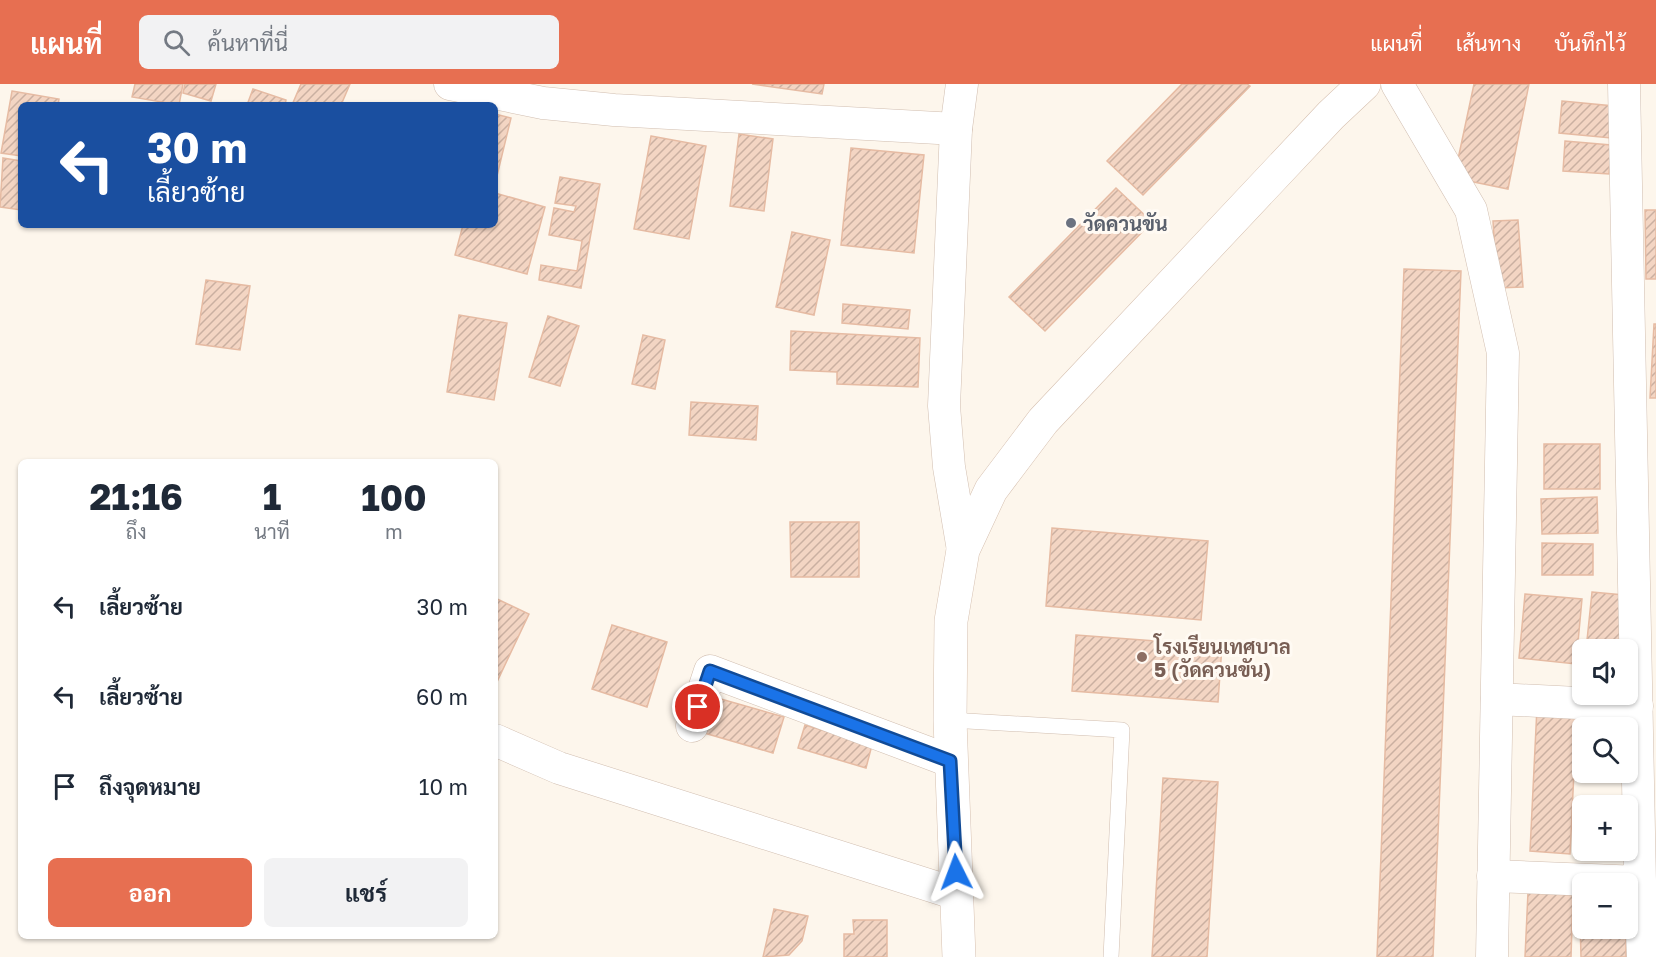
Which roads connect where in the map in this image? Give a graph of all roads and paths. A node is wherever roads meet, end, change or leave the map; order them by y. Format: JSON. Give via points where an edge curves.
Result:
{"nodes":[{"id":1,"x":450,"y":84,"type":"edge"},
{"id":2,"x":962,"y":84,"type":"edge"},
{"id":3,"x":1364,"y":84,"type":"edge"},
{"id":4,"x":1397,"y":84,"type":"edge"},
{"id":5,"x":1624,"y":84,"type":"edge"},
{"id":6,"x":545,"y":93,"type":"edge"},
{"id":7,"x":956,"y":129,"type":"junction"},
{"id":8,"x":963,"y":550,"type":"junction"},
{"id":9,"x":1497,"y":699,"type":"junction"},
{"id":10,"x":1637,"y":706,"type":"junction"},
{"id":11,"x":950,"y":720,"type":"junction"},
{"id":12,"x":692,"y":726,"type":"dead end"},
{"id":13,"x":498,"y":741,"type":"edge"},
{"id":14,"x":950,"y":761,"type":"junction"},
{"id":15,"x":1493,"y":876,"type":"junction"},
{"id":16,"x":1640,"y":882,"type":"junction"},
{"id":17,"x":957,"y":894,"type":"junction"},
{"id":18,"x":959,"y":957,"type":"edge"},
{"id":19,"x":1111,"y":957,"type":"edge"},
{"id":20,"x":1492,"y":957,"type":"edge"},
{"id":21,"x":1643,"y":957,"type":"edge"}],
"edges":[{"from":1,"to":6,"type":"street"},
{"from":2,"to":7,"type":"street"},
{"from":3,"to":8,"type":"main road","via":[[1043,421],[991,490]]},
{"from":4,"to":9,"type":"street","via":[[1471,210],[1503,353]]},
{"from":5,"to":10,"type":"street"},
{"from":6,"to":7,"type":"street","via":[[614,110]]},
{"from":7,"to":8,"type":"street","via":[[944,406],[949,467]]},
{"from":8,"to":11,"type":"main road","via":[[951,621]]},
{"from":9,"to":10,"type":"street"},
{"from":9,"to":15,"type":"street"},
{"from":10,"to":16,"type":"street"},
{"from":11,"to":14,"type":"main road"},
{"from":11,"to":19,"type":"lane","via":[[1122,730]]},
{"from":12,"to":14,"type":"street","via":[[710,671]]},
{"from":13,"to":17,"type":"street","via":[[559,768]]},
{"from":14,"to":17,"type":"main road"},
{"from":15,"to":16,"type":"street"},
{"from":15,"to":20,"type":"street"},
{"from":16,"to":21,"type":"street"},
{"from":17,"to":18,"type":"main road"}]}
